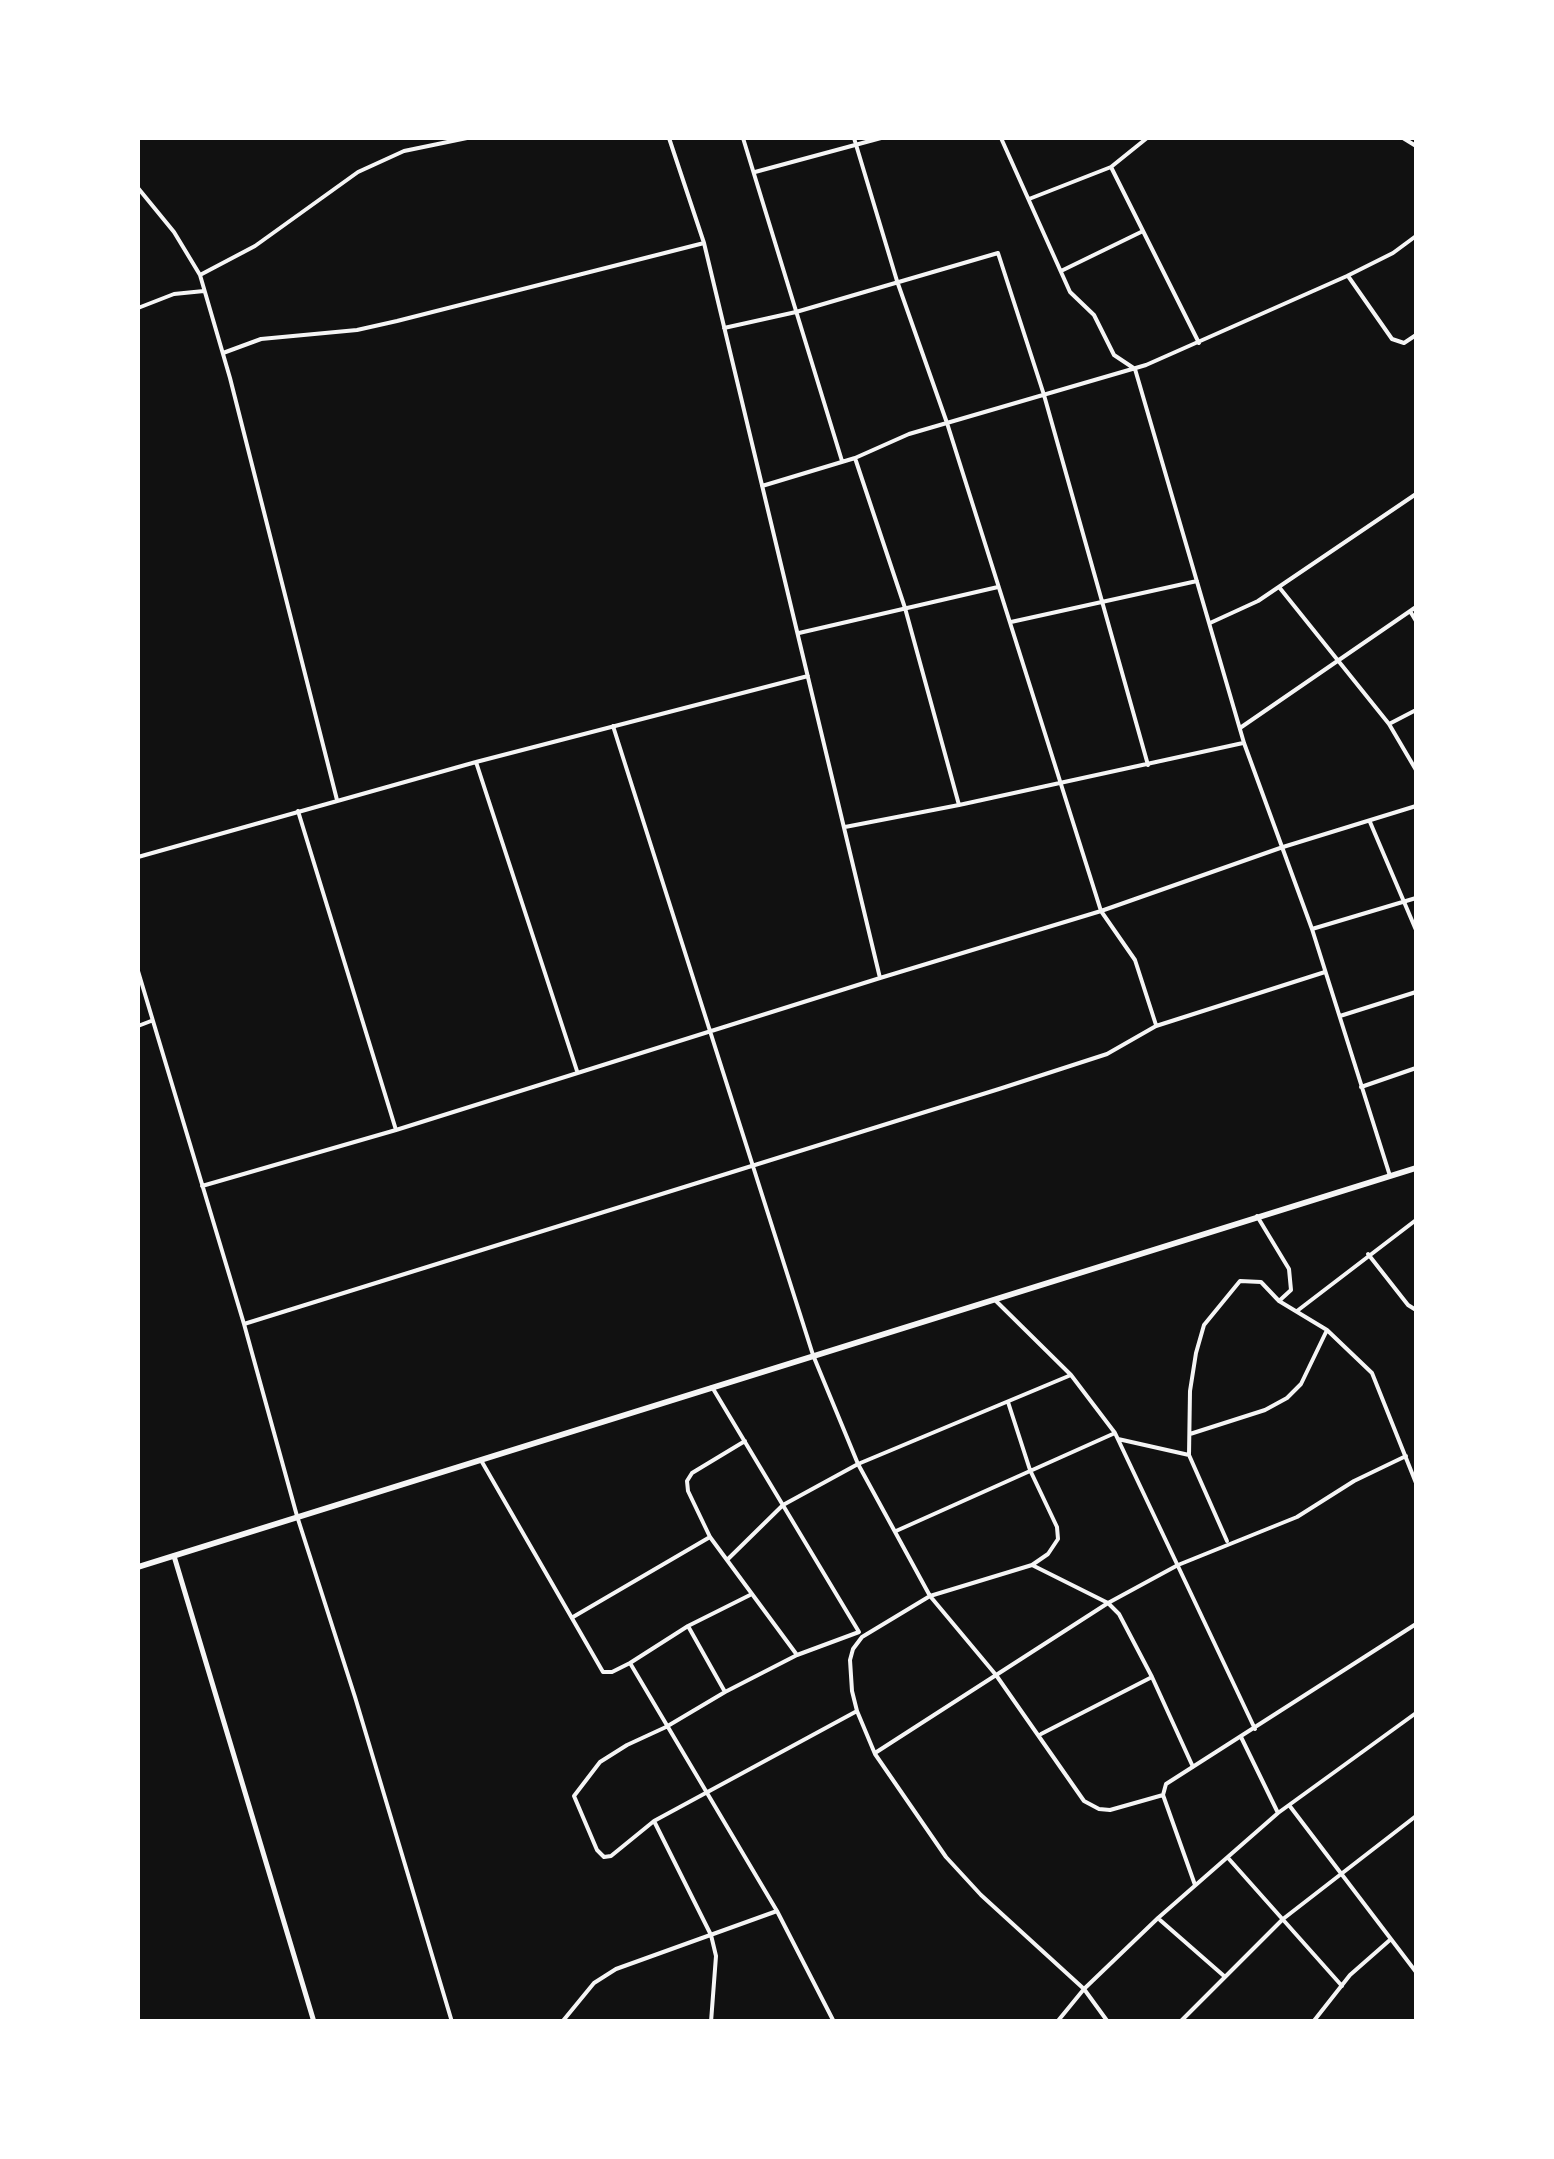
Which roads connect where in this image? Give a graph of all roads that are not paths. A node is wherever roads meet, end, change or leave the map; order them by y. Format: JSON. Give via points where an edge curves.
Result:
{"nodes":[{"id":1,"x":467,"y":138,"type":"edge"},
{"id":2,"x":669,"y":138,"type":"edge"},
{"id":3,"x":743,"y":138,"type":"edge"},
{"id":4,"x":854,"y":138,"type":"edge"},
{"id":5,"x":881,"y":138,"type":"edge"},
{"id":6,"x":1001,"y":138,"type":"edge"},
{"id":7,"x":1147,"y":138,"type":"edge"},
{"id":8,"x":1403,"y":138,"type":"edge"},
{"id":9,"x":856,"y":145,"type":"junction"},
{"id":10,"x":1416,"y":146,"type":"edge"},
{"id":11,"x":1111,"y":168,"type":"junction"},
{"id":12,"x":754,"y":172,"type":"junction"},
{"id":13,"x":138,"y":188,"type":"edge"},
{"id":14,"x":1029,"y":199,"type":"junction"},
{"id":15,"x":1141,"y":232,"type":"junction"},
{"id":16,"x":1416,"y":236,"type":"edge"},
{"id":17,"x":704,"y":242,"type":"junction"},
{"id":18,"x":1061,"y":270,"type":"junction"},
{"id":19,"x":200,"y":275,"type":"junction"},
{"id":20,"x":1348,"y":276,"type":"junction"},
{"id":21,"x":896,"y":281,"type":"junction"},
{"id":22,"x":204,"y":290,"type":"junction"},
{"id":23,"x":138,"y":308,"type":"edge"},
{"id":24,"x":796,"y":312,"type":"junction"},
{"id":25,"x":724,"y":328,"type":"junction"},
{"id":26,"x":1416,"y":335,"type":"edge"},
{"id":27,"x":1199,"y":343,"type":"junction"},
{"id":28,"x":223,"y":353,"type":"junction"},
{"id":29,"x":1134,"y":369,"type":"junction"},
{"id":30,"x":1044,"y":394,"type":"junction"},
{"id":31,"x":947,"y":423,"type":"junction"},
{"id":32,"x":856,"y":458,"type":"junction"},
{"id":33,"x":842,"y":462,"type":"junction"},
{"id":34,"x":762,"y":486,"type":"junction"},
{"id":35,"x":1416,"y":494,"type":"edge"},
{"id":36,"x":1197,"y":581,"type":"junction"},
{"id":37,"x":998,"y":587,"type":"junction"},
{"id":38,"x":1279,"y":587,"type":"junction"},
{"id":39,"x":1102,"y":602,"type":"junction"},
{"id":40,"x":1416,"y":607,"type":"edge"},
{"id":41,"x":906,"y":608,"type":"junction"},
{"id":42,"x":1410,"y":611,"type":"junction"},
{"id":43,"x":1416,"y":621,"type":"edge"},
{"id":44,"x":1011,"y":622,"type":"junction"},
{"id":45,"x":1210,"y":623,"type":"junction"},
{"id":46,"x":799,"y":633,"type":"junction"},
{"id":47,"x":1339,"y":658,"type":"junction"},
{"id":48,"x":808,"y":676,"type":"junction"},
{"id":49,"x":1416,"y":710,"type":"edge"},
{"id":50,"x":1389,"y":724,"type":"junction"},
{"id":51,"x":613,"y":726,"type":"junction"},
{"id":52,"x":1240,"y":728,"type":"junction"},
{"id":53,"x":1244,"y":742,"type":"junction"},
{"id":54,"x":476,"y":762,"type":"junction"},
{"id":55,"x":1148,"y":765,"type":"junction"},
{"id":56,"x":1416,"y":770,"type":"edge"},
{"id":57,"x":1058,"y":783,"type":"junction"},
{"id":58,"x":337,"y":802,"type":"junction"},
{"id":59,"x":959,"y":805,"type":"junction"},
{"id":60,"x":1416,"y":806,"type":"edge"},
{"id":61,"x":298,"y":812,"type":"junction"},
{"id":62,"x":1370,"y":822,"type":"junction"},
{"id":63,"x":845,"y":828,"type":"junction"},
{"id":64,"x":1283,"y":847,"type":"junction"},
{"id":65,"x":138,"y":857,"type":"edge"},
{"id":66,"x":1416,"y":898,"type":"edge"},
{"id":67,"x":1404,"y":901,"type":"junction"},
{"id":68,"x":1101,"y":911,"type":"junction"},
{"id":69,"x":1312,"y":929,"type":"junction"},
{"id":70,"x":1416,"y":930,"type":"edge"},
{"id":71,"x":138,"y":971,"type":"edge"},
{"id":72,"x":1325,"y":972,"type":"junction"},
{"id":73,"x":880,"y":978,"type":"junction"},
{"id":74,"x":1416,"y":992,"type":"edge"},
{"id":75,"x":1340,"y":1016,"type":"junction"},
{"id":76,"x":152,"y":1021,"type":"junction"},
{"id":77,"x":138,"y":1026,"type":"edge"},
{"id":78,"x":1156,"y":1026,"type":"junction"},
{"id":79,"x":709,"y":1030,"type":"junction"},
{"id":80,"x":1416,"y":1068,"type":"edge"},
{"id":81,"x":577,"y":1073,"type":"junction"},
{"id":82,"x":1361,"y":1088,"type":"junction"},
{"id":83,"x":396,"y":1130,"type":"junction"},
{"id":84,"x":753,"y":1165,"type":"junction"},
{"id":85,"x":1416,"y":1168,"type":"edge"},
{"id":86,"x":1390,"y":1176,"type":"junction"},
{"id":87,"x":202,"y":1186,"type":"junction"},
{"id":88,"x":1257,"y":1216,"type":"junction"},
{"id":89,"x":1416,"y":1220,"type":"edge"},
{"id":90,"x":1368,"y":1254,"type":"junction"},
{"id":91,"x":993,"y":1299,"type":"junction"},
{"id":92,"x":1279,"y":1301,"type":"junction"},
{"id":93,"x":1416,"y":1310,"type":"edge"},
{"id":94,"x":1297,"y":1311,"type":"junction"},
{"id":95,"x":244,"y":1324,"type":"junction"},
{"id":96,"x":1328,"y":1330,"type":"junction"},
{"id":97,"x":813,"y":1355,"type":"junction"},
{"id":98,"x":1071,"y":1375,"type":"junction"},
{"id":99,"x":712,"y":1387,"type":"junction"},
{"id":100,"x":1008,"y":1402,"type":"junction"},
{"id":101,"x":1190,"y":1434,"type":"junction"},
{"id":102,"x":1117,"y":1436,"type":"junction"},
{"id":103,"x":745,"y":1441,"type":"junction"},
{"id":104,"x":1189,"y":1455,"type":"junction"},
{"id":105,"x":1406,"y":1456,"type":"junction"},
{"id":106,"x":480,"y":1460,"type":"junction"},
{"id":107,"x":858,"y":1464,"type":"junction"},
{"id":108,"x":1414,"y":1464,"type":"edge"},
{"id":109,"x":1030,"y":1470,"type":"junction"},
{"id":110,"x":1416,"y":1482,"type":"edge"},
{"id":111,"x":783,"y":1505,"type":"junction"},
{"id":112,"x":298,"y":1516,"type":"junction"},
{"id":113,"x":896,"y":1531,"type":"junction"},
{"id":114,"x":710,"y":1538,"type":"junction"},
{"id":115,"x":1228,"y":1543,"type":"junction"},
{"id":116,"x":174,"y":1556,"type":"junction"},
{"id":117,"x":726,"y":1560,"type":"junction"},
{"id":118,"x":1032,"y":1565,"type":"junction"},
{"id":119,"x":1178,"y":1565,"type":"junction"},
{"id":120,"x":138,"y":1567,"type":"edge"},
{"id":121,"x":750,"y":1594,"type":"junction"},
{"id":122,"x":930,"y":1596,"type":"junction"},
{"id":123,"x":1108,"y":1603,"type":"junction"},
{"id":124,"x":573,"y":1617,"type":"junction"},
{"id":125,"x":1416,"y":1624,"type":"edge"},
{"id":126,"x":688,"y":1626,"type":"junction"},
{"id":127,"x":861,"y":1635,"type":"junction"},
{"id":128,"x":796,"y":1655,"type":"junction"},
{"id":129,"x":630,"y":1663,"type":"junction"},
{"id":130,"x":996,"y":1676,"type":"junction"},
{"id":131,"x":1152,"y":1677,"type":"junction"},
{"id":132,"x":724,"y":1692,"type":"junction"},
{"id":133,"x":858,"y":1711,"type":"junction"},
{"id":134,"x":1416,"y":1715,"type":"edge"},
{"id":135,"x":666,"y":1727,"type":"junction"},
{"id":136,"x":1254,"y":1729,"type":"junction"},
{"id":137,"x":1040,"y":1734,"type":"junction"},
{"id":138,"x":1241,"y":1736,"type":"junction"},
{"id":139,"x":875,"y":1754,"type":"junction"},
{"id":140,"x":1193,"y":1768,"type":"junction"},
{"id":141,"x":709,"y":1794,"type":"junction"},
{"id":142,"x":1163,"y":1795,"type":"junction"},
{"id":143,"x":1289,"y":1805,"type":"junction"},
{"id":144,"x":1278,"y":1813,"type":"junction"},
{"id":145,"x":1416,"y":1816,"type":"edge"},
{"id":146,"x":654,"y":1821,"type":"junction"},
{"id":147,"x":1228,"y":1857,"type":"junction"},
{"id":148,"x":1340,"y":1873,"type":"junction"},
{"id":149,"x":1196,"y":1887,"type":"junction"},
{"id":150,"x":777,"y":1910,"type":"junction"},
{"id":151,"x":1158,"y":1918,"type":"junction"},
{"id":152,"x":1283,"y":1919,"type":"junction"},
{"id":153,"x":711,"y":1935,"type":"junction"},
{"id":154,"x":1391,"y":1939,"type":"junction"},
{"id":155,"x":1416,"y":1972,"type":"edge"},
{"id":156,"x":1224,"y":1976,"type":"junction"},
{"id":157,"x":1342,"y":1986,"type":"junction"},
{"id":158,"x":1084,"y":1990,"type":"junction"},
{"id":159,"x":314,"y":2022,"type":"edge"},
{"id":160,"x":452,"y":2022,"type":"edge"},
{"id":161,"x":562,"y":2022,"type":"edge"},
{"id":162,"x":711,"y":2022,"type":"edge"},
{"id":163,"x":834,"y":2022,"type":"edge"},
{"id":164,"x":1057,"y":2022,"type":"edge"},
{"id":165,"x":1108,"y":2022,"type":"edge"},
{"id":166,"x":1180,"y":2022,"type":"edge"},
{"id":167,"x":1313,"y":2022,"type":"edge"}],
"edges":[{"from":1,"to":19,"type":"street","via":[[404,151],[358,172],[256,246]]},
{"from":2,"to":17,"type":"street"},
{"from":3,"to":12,"type":"street"},
{"from":4,"to":9,"type":"street"},
{"from":5,"to":9,"type":"street"},
{"from":6,"to":14,"type":"street"},
{"from":7,"to":11,"type":"street"},
{"from":8,"to":10,"type":"street"},
{"from":9,"to":12,"type":"street"},
{"from":9,"to":21,"type":"street"},
{"from":11,"to":14,"type":"street"},
{"from":11,"to":15,"type":"street"},
{"from":12,"to":24,"type":"street"},
{"from":13,"to":19,"type":"street"},
{"from":14,"to":18,"type":"street"},
{"from":15,"to":18,"type":"street"},
{"from":15,"to":27,"type":"street"},
{"from":16,"to":20,"type":"street"},
{"from":17,"to":25,"type":"street"},
{"from":17,"to":28,"type":"street","via":[[384,324],[261,339]]},
{"from":18,"to":29,"type":"street","via":[[1114,355]]},
{"from":19,"to":22,"type":"street"},
{"from":20,"to":26,"type":"street","via":[[1392,338],[1404,343]]},
{"from":20,"to":27,"type":"street"},
{"from":21,"to":24,"type":"street"},
{"from":21,"to":30,"type":"street","via":[[998,253]]},
{"from":21,"to":31,"type":"street"},
{"from":22,"to":23,"type":"street"},
{"from":22,"to":28,"type":"street"},
{"from":24,"to":25,"type":"street"},
{"from":24,"to":33,"type":"street"},
{"from":25,"to":34,"type":"street"},
{"from":27,"to":29,"type":"street"},
{"from":28,"to":58,"type":"street"},
{"from":29,"to":30,"type":"street"},
{"from":29,"to":36,"type":"street"},
{"from":30,"to":31,"type":"street"},
{"from":30,"to":39,"type":"street"},
{"from":31,"to":32,"type":"street"},
{"from":31,"to":37,"type":"street"},
{"from":32,"to":33,"type":"street"},
{"from":32,"to":41,"type":"street"},
{"from":33,"to":34,"type":"street"},
{"from":34,"to":46,"type":"street"},
{"from":35,"to":38,"type":"street"},
{"from":36,"to":39,"type":"street"},
{"from":36,"to":45,"type":"street"},
{"from":37,"to":41,"type":"street"},
{"from":37,"to":44,"type":"street"},
{"from":38,"to":45,"type":"street"},
{"from":38,"to":47,"type":"street"},
{"from":39,"to":44,"type":"street"},
{"from":39,"to":55,"type":"street"},
{"from":40,"to":42,"type":"street"},
{"from":41,"to":46,"type":"street"},
{"from":41,"to":59,"type":"street"},
{"from":42,"to":43,"type":"street"},
{"from":42,"to":47,"type":"street"},
{"from":44,"to":57,"type":"street"},
{"from":45,"to":52,"type":"street"},
{"from":46,"to":48,"type":"street"},
{"from":47,"to":50,"type":"street"},
{"from":47,"to":52,"type":"street"},
{"from":48,"to":51,"type":"street"},
{"from":48,"to":63,"type":"street"},
{"from":49,"to":50,"type":"street"},
{"from":50,"to":56,"type":"street"},
{"from":51,"to":54,"type":"street"},
{"from":51,"to":79,"type":"street"},
{"from":52,"to":53,"type":"street"},
{"from":53,"to":55,"type":"street"},
{"from":53,"to":64,"type":"street"},
{"from":54,"to":58,"type":"street"},
{"from":54,"to":81,"type":"street"},
{"from":55,"to":57,"type":"street"},
{"from":57,"to":59,"type":"street"},
{"from":57,"to":68,"type":"street"},
{"from":58,"to":61,"type":"street"},
{"from":59,"to":63,"type":"street"},
{"from":60,"to":62,"type":"street"},
{"from":61,"to":65,"type":"street"},
{"from":61,"to":83,"type":"street"},
{"from":62,"to":64,"type":"street"},
{"from":62,"to":67,"type":"street"},
{"from":63,"to":73,"type":"street"},
{"from":64,"to":68,"type":"street"},
{"from":64,"to":69,"type":"street"},
{"from":66,"to":67,"type":"street"},
{"from":67,"to":69,"type":"street"},
{"from":67,"to":70,"type":"street"},
{"from":68,"to":73,"type":"street"},
{"from":68,"to":78,"type":"street","via":[[1135,960]]},
{"from":69,"to":72,"type":"street"},
{"from":71,"to":76,"type":"street"},
{"from":72,"to":75,"type":"street"},
{"from":72,"to":78,"type":"street"},
{"from":73,"to":79,"type":"street"},
{"from":74,"to":75,"type":"street"},
{"from":75,"to":82,"type":"street"},
{"from":76,"to":77,"type":"street"},
{"from":76,"to":87,"type":"street"},
{"from":78,"to":84,"type":"street","via":[[1106,1054]]},
{"from":79,"to":81,"type":"street"},
{"from":79,"to":84,"type":"street"},
{"from":80,"to":82,"type":"street"},
{"from":81,"to":83,"type":"street"},
{"from":82,"to":86,"type":"street"},
{"from":83,"to":87,"type":"street"},
{"from":84,"to":95,"type":"street"},
{"from":84,"to":97,"type":"street"},
{"from":85,"to":86,"type":"main road"},
{"from":86,"to":88,"type":"main road"},
{"from":87,"to":95,"type":"street"},
{"from":88,"to":91,"type":"main road"},
{"from":88,"to":92,"type":"street","via":[[1289,1269],[1291,1290]]},
{"from":89,"to":90,"type":"street"},
{"from":90,"to":93,"type":"street"},
{"from":90,"to":94,"type":"street"},
{"from":91,"to":97,"type":"main road"},
{"from":91,"to":98,"type":"street"},
{"from":92,"to":94,"type":"street"},
{"from":92,"to":101,"type":"street","via":[[1261,1282],[1245,1280],[1214,1309],[1196,1352]]},
{"from":94,"to":96,"type":"street"},
{"from":95,"to":112,"type":"street"},
{"from":96,"to":101,"type":"street","via":[[1287,1398]]},
{"from":96,"to":105,"type":"street","via":[[1372,1373]]},
{"from":97,"to":99,"type":"main road"},
{"from":97,"to":107,"type":"street"},
{"from":98,"to":100,"type":"street"},
{"from":98,"to":102,"type":"street"},
{"from":99,"to":103,"type":"street"},
{"from":99,"to":106,"type":"main road"},
{"from":100,"to":107,"type":"street"},
{"from":100,"to":109,"type":"street"},
{"from":101,"to":104,"type":"street"},
{"from":102,"to":104,"type":"street"},
{"from":102,"to":109,"type":"street"},
{"from":102,"to":119,"type":"street"},
{"from":103,"to":111,"type":"street"},
{"from":103,"to":114,"type":"street","via":[[687,1481]]},
{"from":104,"to":115,"type":"street"},
{"from":105,"to":108,"type":"street"},
{"from":105,"to":115,"type":"street","via":[[1297,1517]]},
{"from":106,"to":112,"type":"main road"},
{"from":106,"to":124,"type":"street"},
{"from":107,"to":111,"type":"street"},
{"from":107,"to":113,"type":"street"},
{"from":108,"to":110,"type":"street"},
{"from":109,"to":113,"type":"street"},
{"from":109,"to":118,"type":"street","via":[[1058,1539]]},
{"from":111,"to":117,"type":"street"},
{"from":111,"to":127,"type":"street"},
{"from":112,"to":116,"type":"main road"},
{"from":112,"to":160,"type":"street"},
{"from":113,"to":122,"type":"street"},
{"from":114,"to":117,"type":"street"},
{"from":114,"to":124,"type":"street"},
{"from":115,"to":119,"type":"street"},
{"from":116,"to":120,"type":"main road"},
{"from":116,"to":159,"type":"street"},
{"from":117,"to":121,"type":"street"},
{"from":118,"to":122,"type":"street"},
{"from":118,"to":123,"type":"street"},
{"from":119,"to":123,"type":"street"},
{"from":119,"to":136,"type":"street"},
{"from":121,"to":126,"type":"street"},
{"from":121,"to":128,"type":"street"},
{"from":122,"to":127,"type":"street"},
{"from":122,"to":130,"type":"street"},
{"from":123,"to":130,"type":"street"},
{"from":123,"to":131,"type":"street"},
{"from":124,"to":129,"type":"street","via":[[602,1672]]},
{"from":125,"to":136,"type":"street"},
{"from":126,"to":129,"type":"street"},
{"from":126,"to":132,"type":"street"},
{"from":127,"to":128,"type":"street"},
{"from":127,"to":133,"type":"street","via":[[850,1660]]},
{"from":128,"to":132,"type":"street"},
{"from":129,"to":135,"type":"street"},
{"from":130,"to":137,"type":"street"},
{"from":130,"to":139,"type":"street"},
{"from":131,"to":137,"type":"street"},
{"from":131,"to":140,"type":"street"},
{"from":132,"to":135,"type":"street"},
{"from":133,"to":139,"type":"street"},
{"from":133,"to":141,"type":"street"},
{"from":134,"to":143,"type":"street"},
{"from":135,"to":141,"type":"street"},
{"from":135,"to":146,"type":"street","via":[[600,1762],[574,1796],[604,1857]]},
{"from":136,"to":138,"type":"street"},
{"from":137,"to":142,"type":"street","via":[[1084,1800],[1098,1809],[1123,1809]]},
{"from":138,"to":140,"type":"street"},
{"from":138,"to":144,"type":"street"},
{"from":139,"to":158,"type":"street","via":[[946,1857]]},
{"from":140,"to":142,"type":"street","via":[[1166,1784]]},
{"from":141,"to":146,"type":"street"},
{"from":141,"to":150,"type":"street"},
{"from":142,"to":149,"type":"street"},
{"from":143,"to":144,"type":"street"},
{"from":143,"to":148,"type":"street"},
{"from":144,"to":147,"type":"street"},
{"from":145,"to":148,"type":"street"},
{"from":146,"to":153,"type":"street"},
{"from":147,"to":149,"type":"street"},
{"from":147,"to":152,"type":"street"},
{"from":148,"to":152,"type":"street"},
{"from":148,"to":154,"type":"street"},
{"from":149,"to":151,"type":"street"},
{"from":150,"to":153,"type":"street"},
{"from":150,"to":163,"type":"street"},
{"from":151,"to":156,"type":"street"},
{"from":151,"to":158,"type":"street"},
{"from":152,"to":156,"type":"street"},
{"from":152,"to":157,"type":"street"},
{"from":153,"to":161,"type":"street","via":[[616,1969],[594,1982]]},
{"from":153,"to":162,"type":"street"},
{"from":154,"to":155,"type":"street"},
{"from":154,"to":157,"type":"street"},
{"from":156,"to":166,"type":"street"},
{"from":157,"to":167,"type":"street"},
{"from":158,"to":164,"type":"street"},
{"from":158,"to":165,"type":"street"}]}
